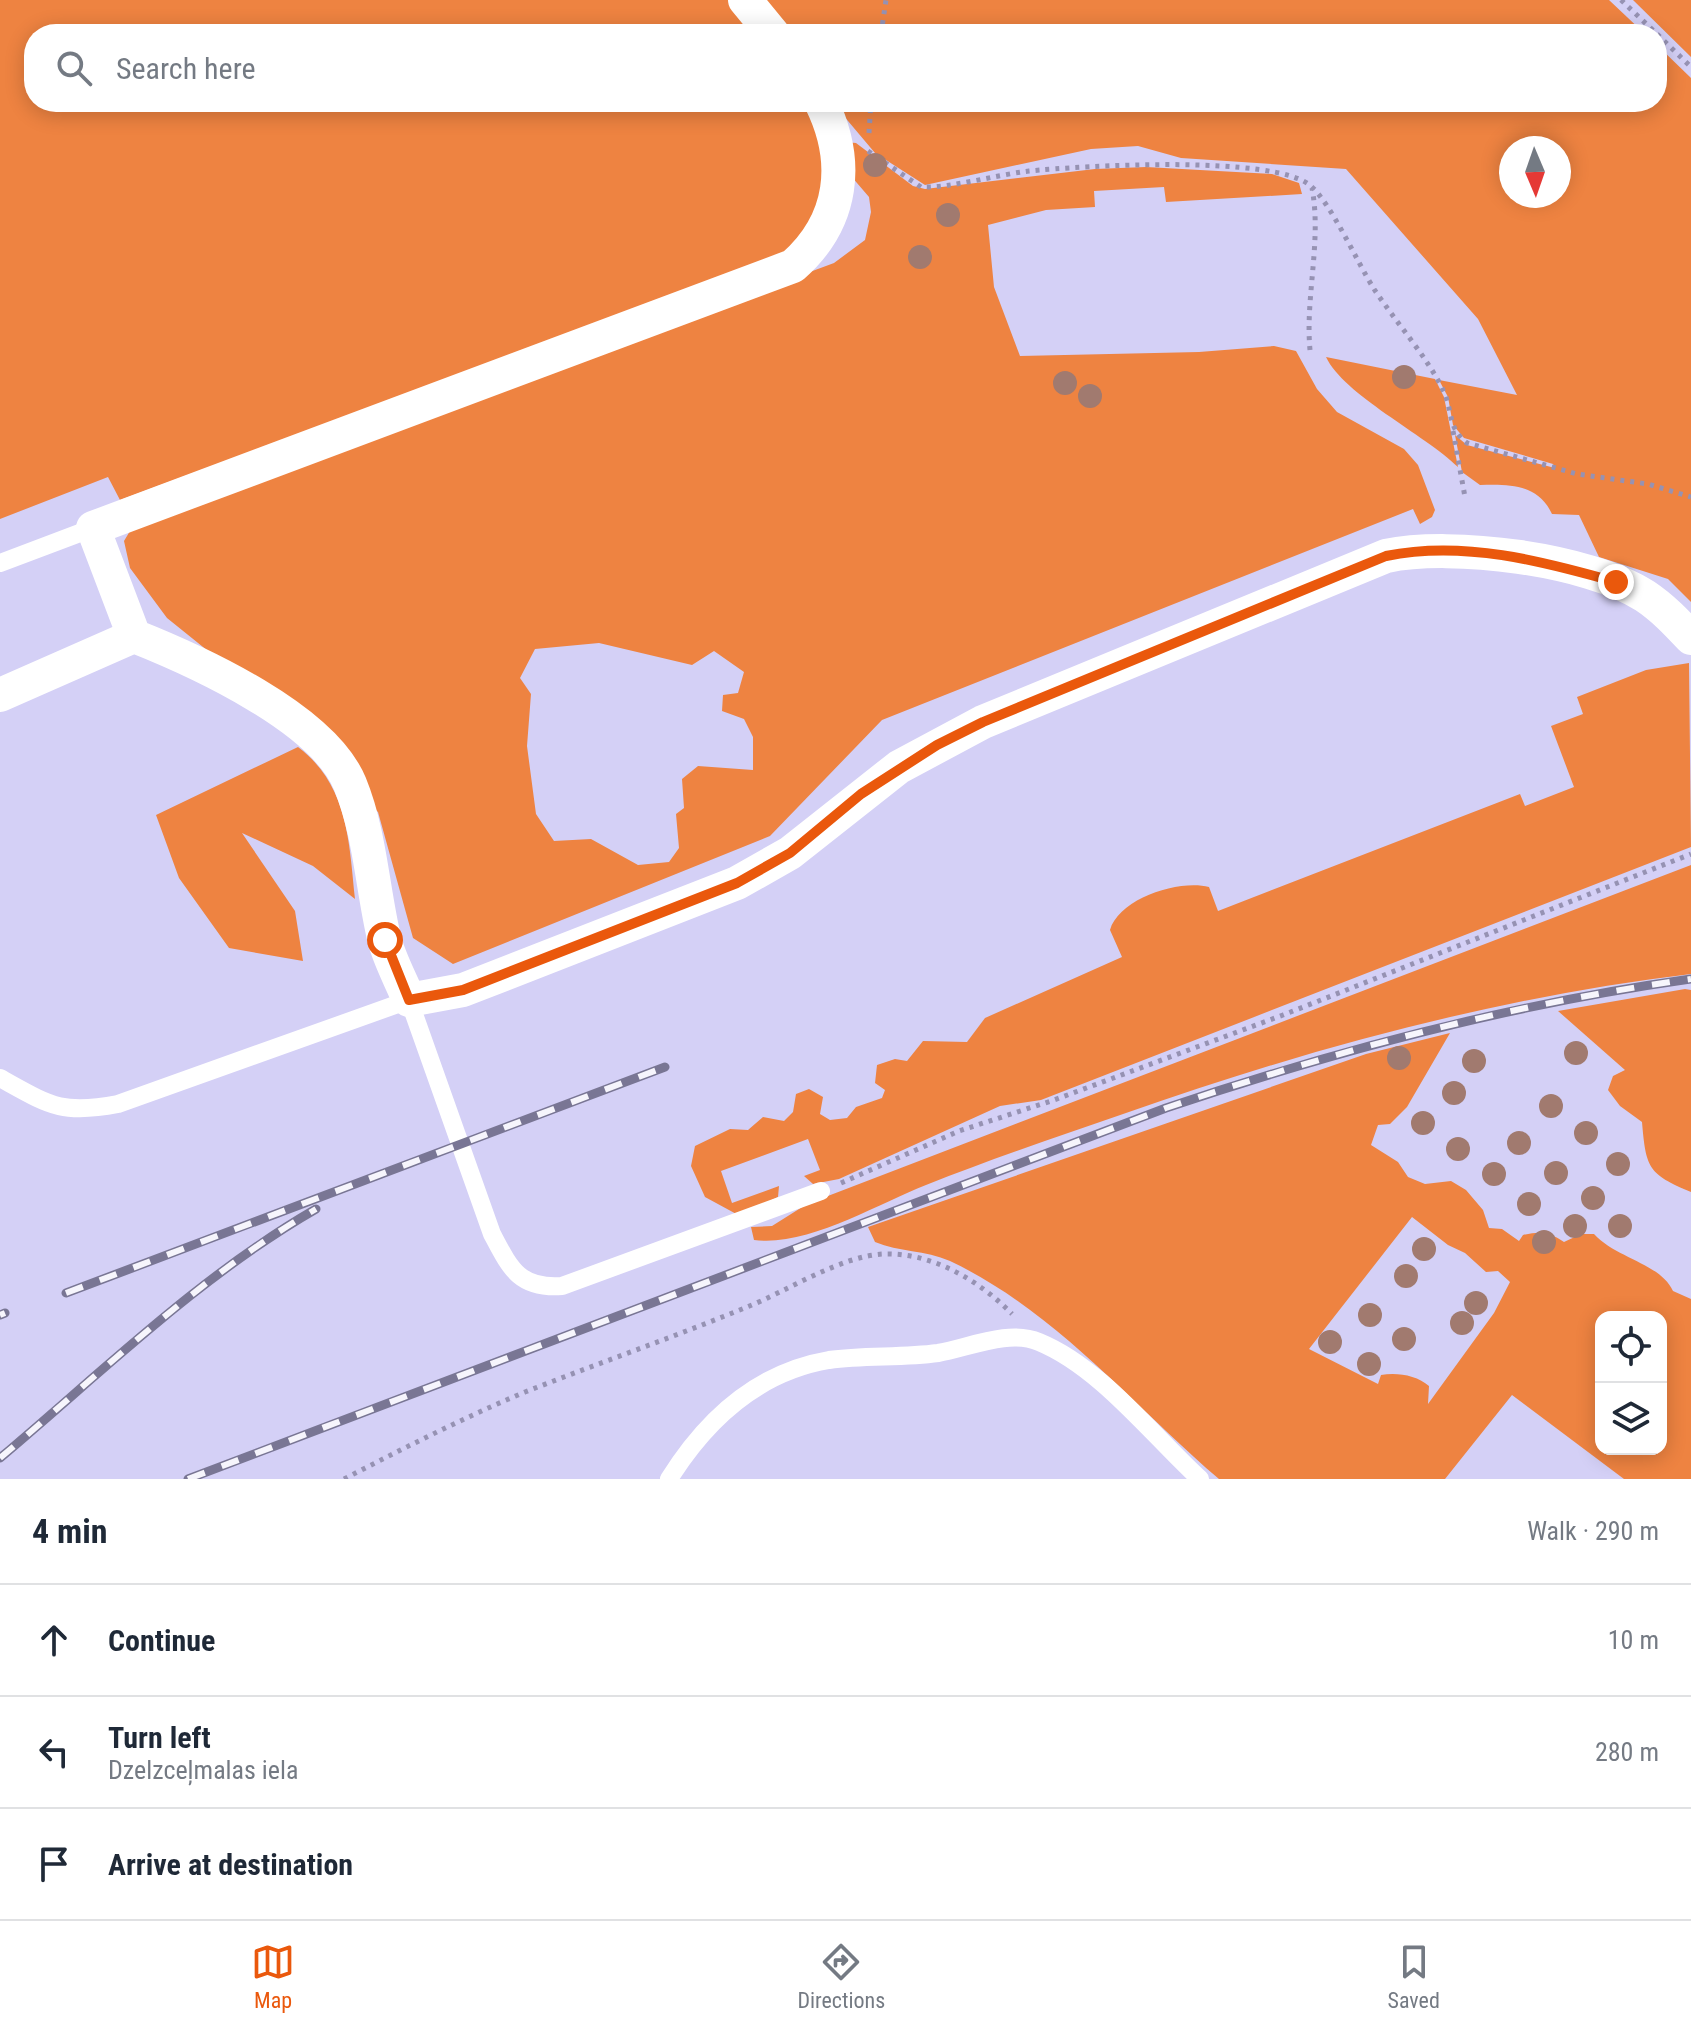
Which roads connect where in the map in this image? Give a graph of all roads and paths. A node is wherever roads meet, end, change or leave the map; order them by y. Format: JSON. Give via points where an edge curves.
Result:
{"nodes":[{"id":1,"x":745,"y":0,"type":"edge"},
{"id":2,"x":886,"y":0,"type":"edge"},
{"id":3,"x":1621,"y":0,"type":"edge"},
{"id":4,"x":765,"y":24,"type":"edge"},
{"id":5,"x":882,"y":24,"type":"edge"},
{"id":6,"x":1646,"y":24,"type":"edge"},
{"id":7,"x":1667,"y":44,"type":"edge"},
{"id":8,"x":1691,"y":67,"type":"edge"},
{"id":9,"x":825,"y":112,"type":"edge"},
{"id":10,"x":871,"y":112,"type":"edge"},
{"id":11,"x":860,"y":143,"type":"dead end"},
{"id":12,"x":869,"y":153,"type":"junction"},
{"id":13,"x":1312,"y":187,"type":"junction"},
{"id":14,"x":1310,"y":350,"type":"dead end"},
{"id":15,"x":1453,"y":430,"type":"junction"},
{"id":16,"x":1465,"y":497,"type":"dead end"},
{"id":17,"x":1691,"y":497,"type":"edge"},
{"id":18,"x":93,"y":528,"type":"junction"},
{"id":19,"x":0,"y":563,"type":"edge"},
{"id":20,"x":134,"y":636,"type":"junction"},
{"id":21,"x":1691,"y":638,"type":"edge"},
{"id":22,"x":0,"y":695,"type":"edge"},
{"id":23,"x":1691,"y":854,"type":"edge"},
{"id":24,"x":409,"y":1000,"type":"junction"},
{"id":25,"x":0,"y":1078,"type":"edge"},
{"id":26,"x":821,"y":1191,"type":"joint"},
{"id":27,"x":1037,"y":1341,"type":"junction"},
{"id":28,"x":344,"y":1479,"type":"edge"},
{"id":29,"x":669,"y":1479,"type":"edge"},
{"id":30,"x":1200,"y":1479,"type":"edge"}],
"edges":[{"from":1,"to":4,"type":"street"},
{"from":2,"to":5,"type":"path"},
{"from":3,"to":6,"type":"path"},
{"from":7,"to":8,"type":"path"},
{"from":9,"to":18,"type":"street","via":[[839,148],[837,192],[818,240],[793,266]]},
{"from":10,"to":12,"type":"path"},
{"from":11,"to":12,"type":"path"},
{"from":12,"to":13,"type":"path","via":[[921,187],[1027,171],[1126,165],[1265,170],[1299,178]]},
{"from":13,"to":14,"type":"path"},
{"from":13,"to":15,"type":"path","via":[[1439,383]]},
{"from":15,"to":16,"type":"path"},
{"from":15,"to":17,"type":"path","via":[[1467,443],[1516,458]]},
{"from":18,"to":19,"type":"lane"},
{"from":18,"to":20,"type":"street"},
{"from":20,"to":22,"type":"street"},
{"from":20,"to":24,"type":"street","via":[[239,686],[304,728],[340,763],[360,812],[385,940]]},
{"from":21,"to":24,"type":"street","via":[[1644,595],[1577,571],[1450,550],[1386,556],[937,745],[861,794],[790,853],[737,883],[463,990]]},
{"from":23,"to":26,"type":"path","via":[[1269,1020],[959,1131]]},
{"from":24,"to":25,"type":"lane","via":[[118,1104],[82,1111],[53,1107]]},
{"from":24,"to":26,"type":"lane","via":[[492,1234],[524,1280],[542,1288],[562,1286]]},
{"from":27,"to":28,"type":"path","via":[[997,1298],[964,1276],[933,1261],[881,1254],[849,1262],[525,1393]]},
{"from":27,"to":29,"type":"lane","via":[[1012,1338],[927,1355],[830,1360],[795,1369],[729,1406],[692,1442]]},
{"from":27,"to":30,"type":"lane","via":[[1112,1393]]}]}
